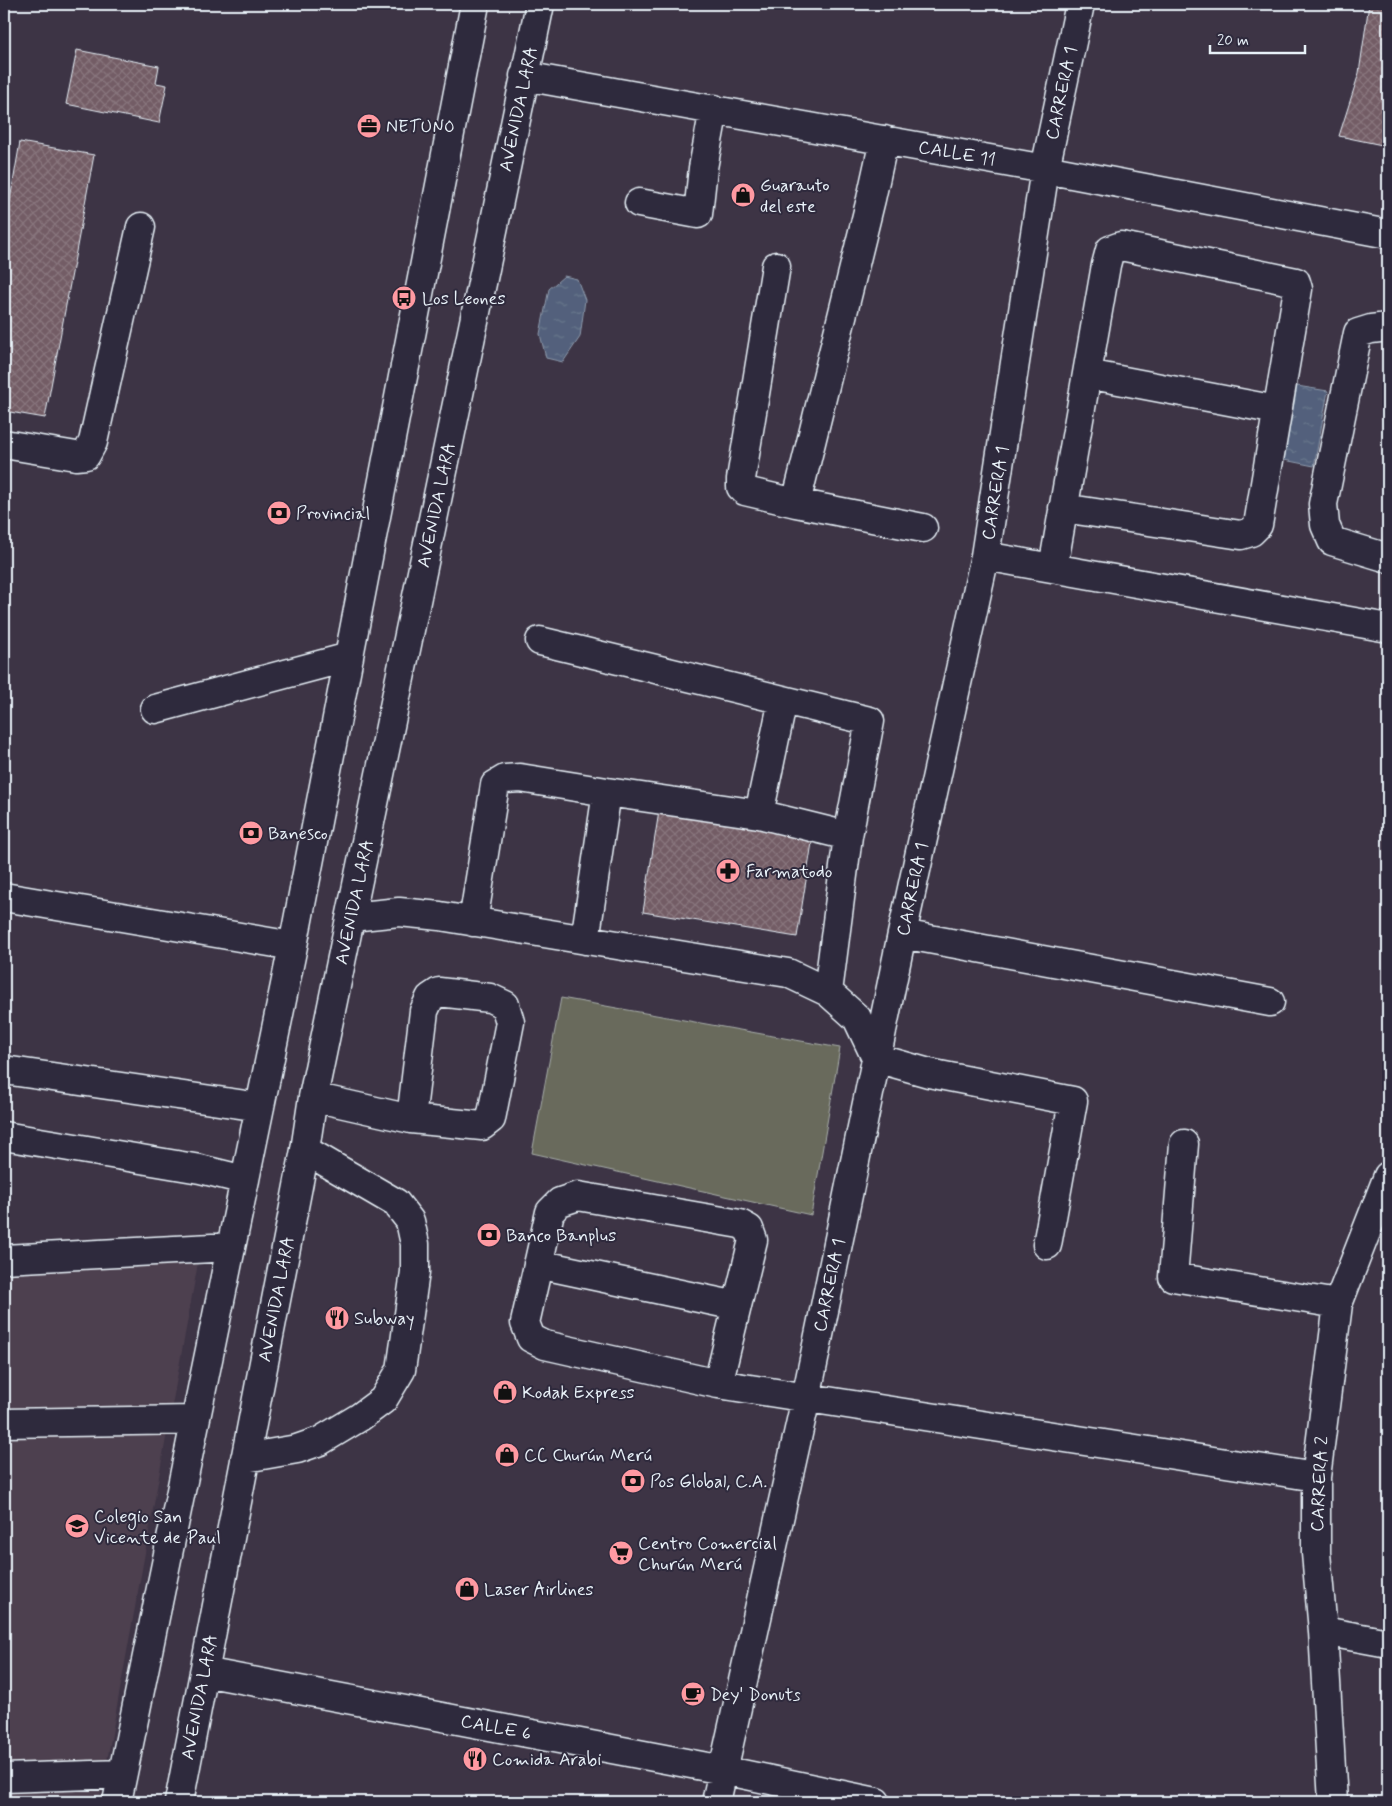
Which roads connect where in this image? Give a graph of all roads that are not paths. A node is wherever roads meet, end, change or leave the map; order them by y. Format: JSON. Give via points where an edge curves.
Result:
{"nodes":[{"id":1,"x":475,"y":4,"type":"edge"},
{"id":2,"x":540,"y":4,"type":"edge"},
{"id":3,"x":1080,"y":4,"type":"edge"},
{"id":4,"x":524,"y":76,"type":"junction"},
{"id":5,"x":714,"y":110,"type":"junction"},
{"id":6,"x":884,"y":140,"type":"junction"},
{"id":7,"x":1045,"y":169,"type":"junction"},
{"id":8,"x":639,"y":203,"type":"dead end"},
{"id":9,"x":141,"y":227,"type":"dead end"},
{"id":10,"x":1388,"y":234,"type":"edge"},
{"id":11,"x":776,"y":266,"type":"dead end"},
{"id":12,"x":1388,"y":327,"type":"edge"},
{"id":13,"x":1087,"y":374,"type":"junction"},
{"id":14,"x":1278,"y":410,"type":"junction"},
{"id":15,"x":4,"y":444,"type":"edge"},
{"id":16,"x":796,"y":503,"type":"junction"},
{"id":17,"x":1063,"y":508,"type":"junction"},
{"id":18,"x":923,"y":528,"type":"dead end"},
{"id":19,"x":985,"y":556,"type":"junction"},
{"id":20,"x":1388,"y":558,"type":"edge"},
{"id":21,"x":1053,"y":568,"type":"junction"},
{"id":22,"x":1388,"y":628,"type":"edge"},
{"id":23,"x":540,"y":641,"type":"dead end"},
{"id":24,"x":349,"y":657,"type":"junction"},
{"id":25,"x":783,"y":700,"type":"junction"},
{"id":26,"x":155,"y":709,"type":"dead end"},
{"id":27,"x":607,"y":792,"type":"junction"},
{"id":28,"x":759,"y":814,"type":"junction"},
{"id":29,"x":848,"y":836,"type":"junction"},
{"id":30,"x":4,"y":897,"type":"edge"},
{"id":31,"x":351,"y":918,"type":"junction"},
{"id":32,"x":473,"y":922,"type":"junction"},
{"id":33,"x":902,"y":934,"type":"junction"},
{"id":34,"x":585,"y":940,"type":"junction"},
{"id":35,"x":293,"y":946,"type":"junction"},
{"id":36,"x":828,"y":992,"type":"junction"},
{"id":37,"x":1270,"y":1002,"type":"dead end"},
{"id":38,"x":876,"y":1058,"type":"junction"},
{"id":39,"x":4,"y":1070,"type":"edge"},
{"id":40,"x":313,"y":1097,"type":"junction"},
{"id":41,"x":260,"y":1107,"type":"junction"},
{"id":42,"x":412,"y":1119,"type":"junction"},
{"id":43,"x":4,"y":1136,"type":"edge"},
{"id":44,"x":1184,"y":1144,"type":"dead end"},
{"id":45,"x":305,"y":1150,"type":"junction"},
{"id":46,"x":1388,"y":1176,"type":"edge"},
{"id":47,"x":245,"y":1180,"type":"junction"},
{"id":48,"x":1047,"y":1245,"type":"dead end"},
{"id":49,"x":231,"y":1247,"type":"junction"},
{"id":50,"x":4,"y":1259,"type":"edge"},
{"id":51,"x":538,"y":1264,"type":"junction"},
{"id":52,"x":1338,"y":1304,"type":"junction"},
{"id":53,"x":737,"y":1306,"type":"junction"},
{"id":54,"x":718,"y":1384,"type":"junction"},
{"id":55,"x":806,"y":1398,"type":"junction"},
{"id":56,"x":195,"y":1420,"type":"junction"},
{"id":57,"x":4,"y":1423,"type":"edge"},
{"id":58,"x":245,"y":1458,"type":"junction"},
{"id":59,"x":1316,"y":1477,"type":"junction"},
{"id":60,"x":1323,"y":1631,"type":"junction"},
{"id":61,"x":1388,"y":1643,"type":"edge"},
{"id":62,"x":204,"y":1672,"type":"junction"},
{"id":63,"x":723,"y":1770,"type":"junction"},
{"id":64,"x":122,"y":1774,"type":"junction"},
{"id":65,"x":4,"y":1778,"type":"edge"},
{"id":66,"x":829,"y":1797,"type":"edge"},
{"id":67,"x":117,"y":1802,"type":"edge"},
{"id":68,"x":179,"y":1802,"type":"edge"},
{"id":69,"x":716,"y":1802,"type":"edge"},
{"id":70,"x":876,"y":1802,"type":"edge"},
{"id":71,"x":1333,"y":1802,"type":"edge"}],
"edges":[{"from":1,"to":24,"type":"street"},
{"from":2,"to":4,"type":"street","name":"AVENIDA LARA"},
{"from":3,"to":7,"type":"street","name":"CARRERA 1"},
{"from":4,"to":5,"type":"street","name":"CALLE 11"},
{"from":4,"to":31,"type":"street","name":"AVENIDA LARA"},
{"from":5,"to":6,"type":"street","name":"CALLE 11"},
{"from":5,"to":8,"type":"street","via":[[698,214]]},
{"from":6,"to":7,"type":"street","name":"CALLE 11"},
{"from":6,"to":16,"type":"street"},
{"from":7,"to":10,"type":"street","name":"CALLE 11"},
{"from":7,"to":19,"type":"street","name":"CARRERA 1"},
{"from":9,"to":15,"type":"street","via":[[93,442],[86,455]]},
{"from":11,"to":16,"type":"street","via":[[741,479],[745,491]]},
{"from":12,"to":20,"type":"street","via":[[1358,333],[1323,504],[1325,525],[1332,541]]},
{"from":13,"to":14,"type":"street"},
{"from":13,"to":14,"type":"street","via":[[1106,265],[1110,250],[1121,246],[1296,282],[1298,289]]},
{"from":13,"to":17,"type":"street"},
{"from":14,"to":17,"type":"street","via":[[1258,525],[1251,532],[1241,535]]},
{"from":16,"to":18,"type":"street"},
{"from":17,"to":21,"type":"street"},
{"from":19,"to":21,"type":"street"},
{"from":19,"to":33,"type":"street","name":"CARRERA 1"},
{"from":21,"to":22,"type":"street"},
{"from":23,"to":25,"type":"street"},
{"from":24,"to":26,"type":"street"},
{"from":24,"to":35,"type":"street"},
{"from":25,"to":28,"type":"street"},
{"from":25,"to":29,"type":"street","via":[[870,721]]},
{"from":27,"to":28,"type":"street"},
{"from":27,"to":32,"type":"street","via":[[520,778],[505,779],[495,785]]},
{"from":27,"to":34,"type":"street"},
{"from":28,"to":29,"type":"street"},
{"from":29,"to":36,"type":"street"},
{"from":30,"to":35,"type":"street"},
{"from":31,"to":32,"type":"street","via":[[399,912]]},
{"from":31,"to":40,"type":"street","name":"AVENIDA LARA"},
{"from":32,"to":34,"type":"street"},
{"from":33,"to":37,"type":"street"},
{"from":33,"to":38,"type":"street","name":"CARRERA 1"},
{"from":34,"to":36,"type":"street","via":[[788,974]]},
{"from":35,"to":41,"type":"street"},
{"from":36,"to":38,"type":"street","via":[[856,1018]]},
{"from":38,"to":48,"type":"street","via":[[928,1073],[1073,1101]]},
{"from":38,"to":55,"type":"street","name":"CARRERA 1"},
{"from":39,"to":41,"type":"street"},
{"from":40,"to":42,"type":"street"},
{"from":40,"to":45,"type":"street","name":"AVENIDA LARA"},
{"from":41,"to":47,"type":"street"},
{"from":42,"to":42,"type":"street","via":[[482,1126],[492,1119],[510,1022],[505,1005],[490,998],[439,992],[430,998],[424,1011]]},
{"from":43,"to":47,"type":"street","via":[[200,1169]]},
{"from":44,"to":52,"type":"street","via":[[1173,1277]]},
{"from":45,"to":58,"type":"street","name":"AVENIDA LARA"},
{"from":45,"to":58,"type":"street","via":[[396,1202],[410,1221],[415,1244],[415,1272],[401,1370],[383,1400],[360,1418],[320,1441],[297,1449]]},
{"from":46,"to":52,"type":"street","name":"CARRERA 2"},
{"from":47,"to":49,"type":"street"},
{"from":49,"to":50,"type":"street"},
{"from":49,"to":56,"type":"street"},
{"from":51,"to":53,"type":"street"},
{"from":51,"to":53,"type":"street","via":[[550,1212],[560,1202],[578,1196],[740,1224],[749,1229],[752,1240]]},
{"from":51,"to":54,"type":"street","via":[[525,1323],[531,1338],[545,1345]]},
{"from":52,"to":59,"type":"street","name":"CARRERA 2"},
{"from":53,"to":54,"type":"street"},
{"from":54,"to":55,"type":"street"},
{"from":55,"to":59,"type":"street"},
{"from":55,"to":63,"type":"street","name":"CARRERA 1"},
{"from":56,"to":57,"type":"street"},
{"from":56,"to":64,"type":"street"},
{"from":58,"to":62,"type":"street","name":"AVENIDA LARA"},
{"from":59,"to":60,"type":"street","name":"CARRERA 2","via":[[1316,1553]]},
{"from":60,"to":61,"type":"street"},
{"from":60,"to":71,"type":"street","name":"CARRERA 2"},
{"from":62,"to":63,"type":"street","name":"CALLE 6"},
{"from":62,"to":68,"type":"street","name":"AVENIDA LARA"},
{"from":63,"to":66,"type":"street","name":"CALLE 6"},
{"from":63,"to":69,"type":"street","name":"CARRERA 1"},
{"from":64,"to":65,"type":"street"},
{"from":64,"to":67,"type":"street"},
{"from":66,"to":70,"type":"street","name":"CALLE 6"}]}
